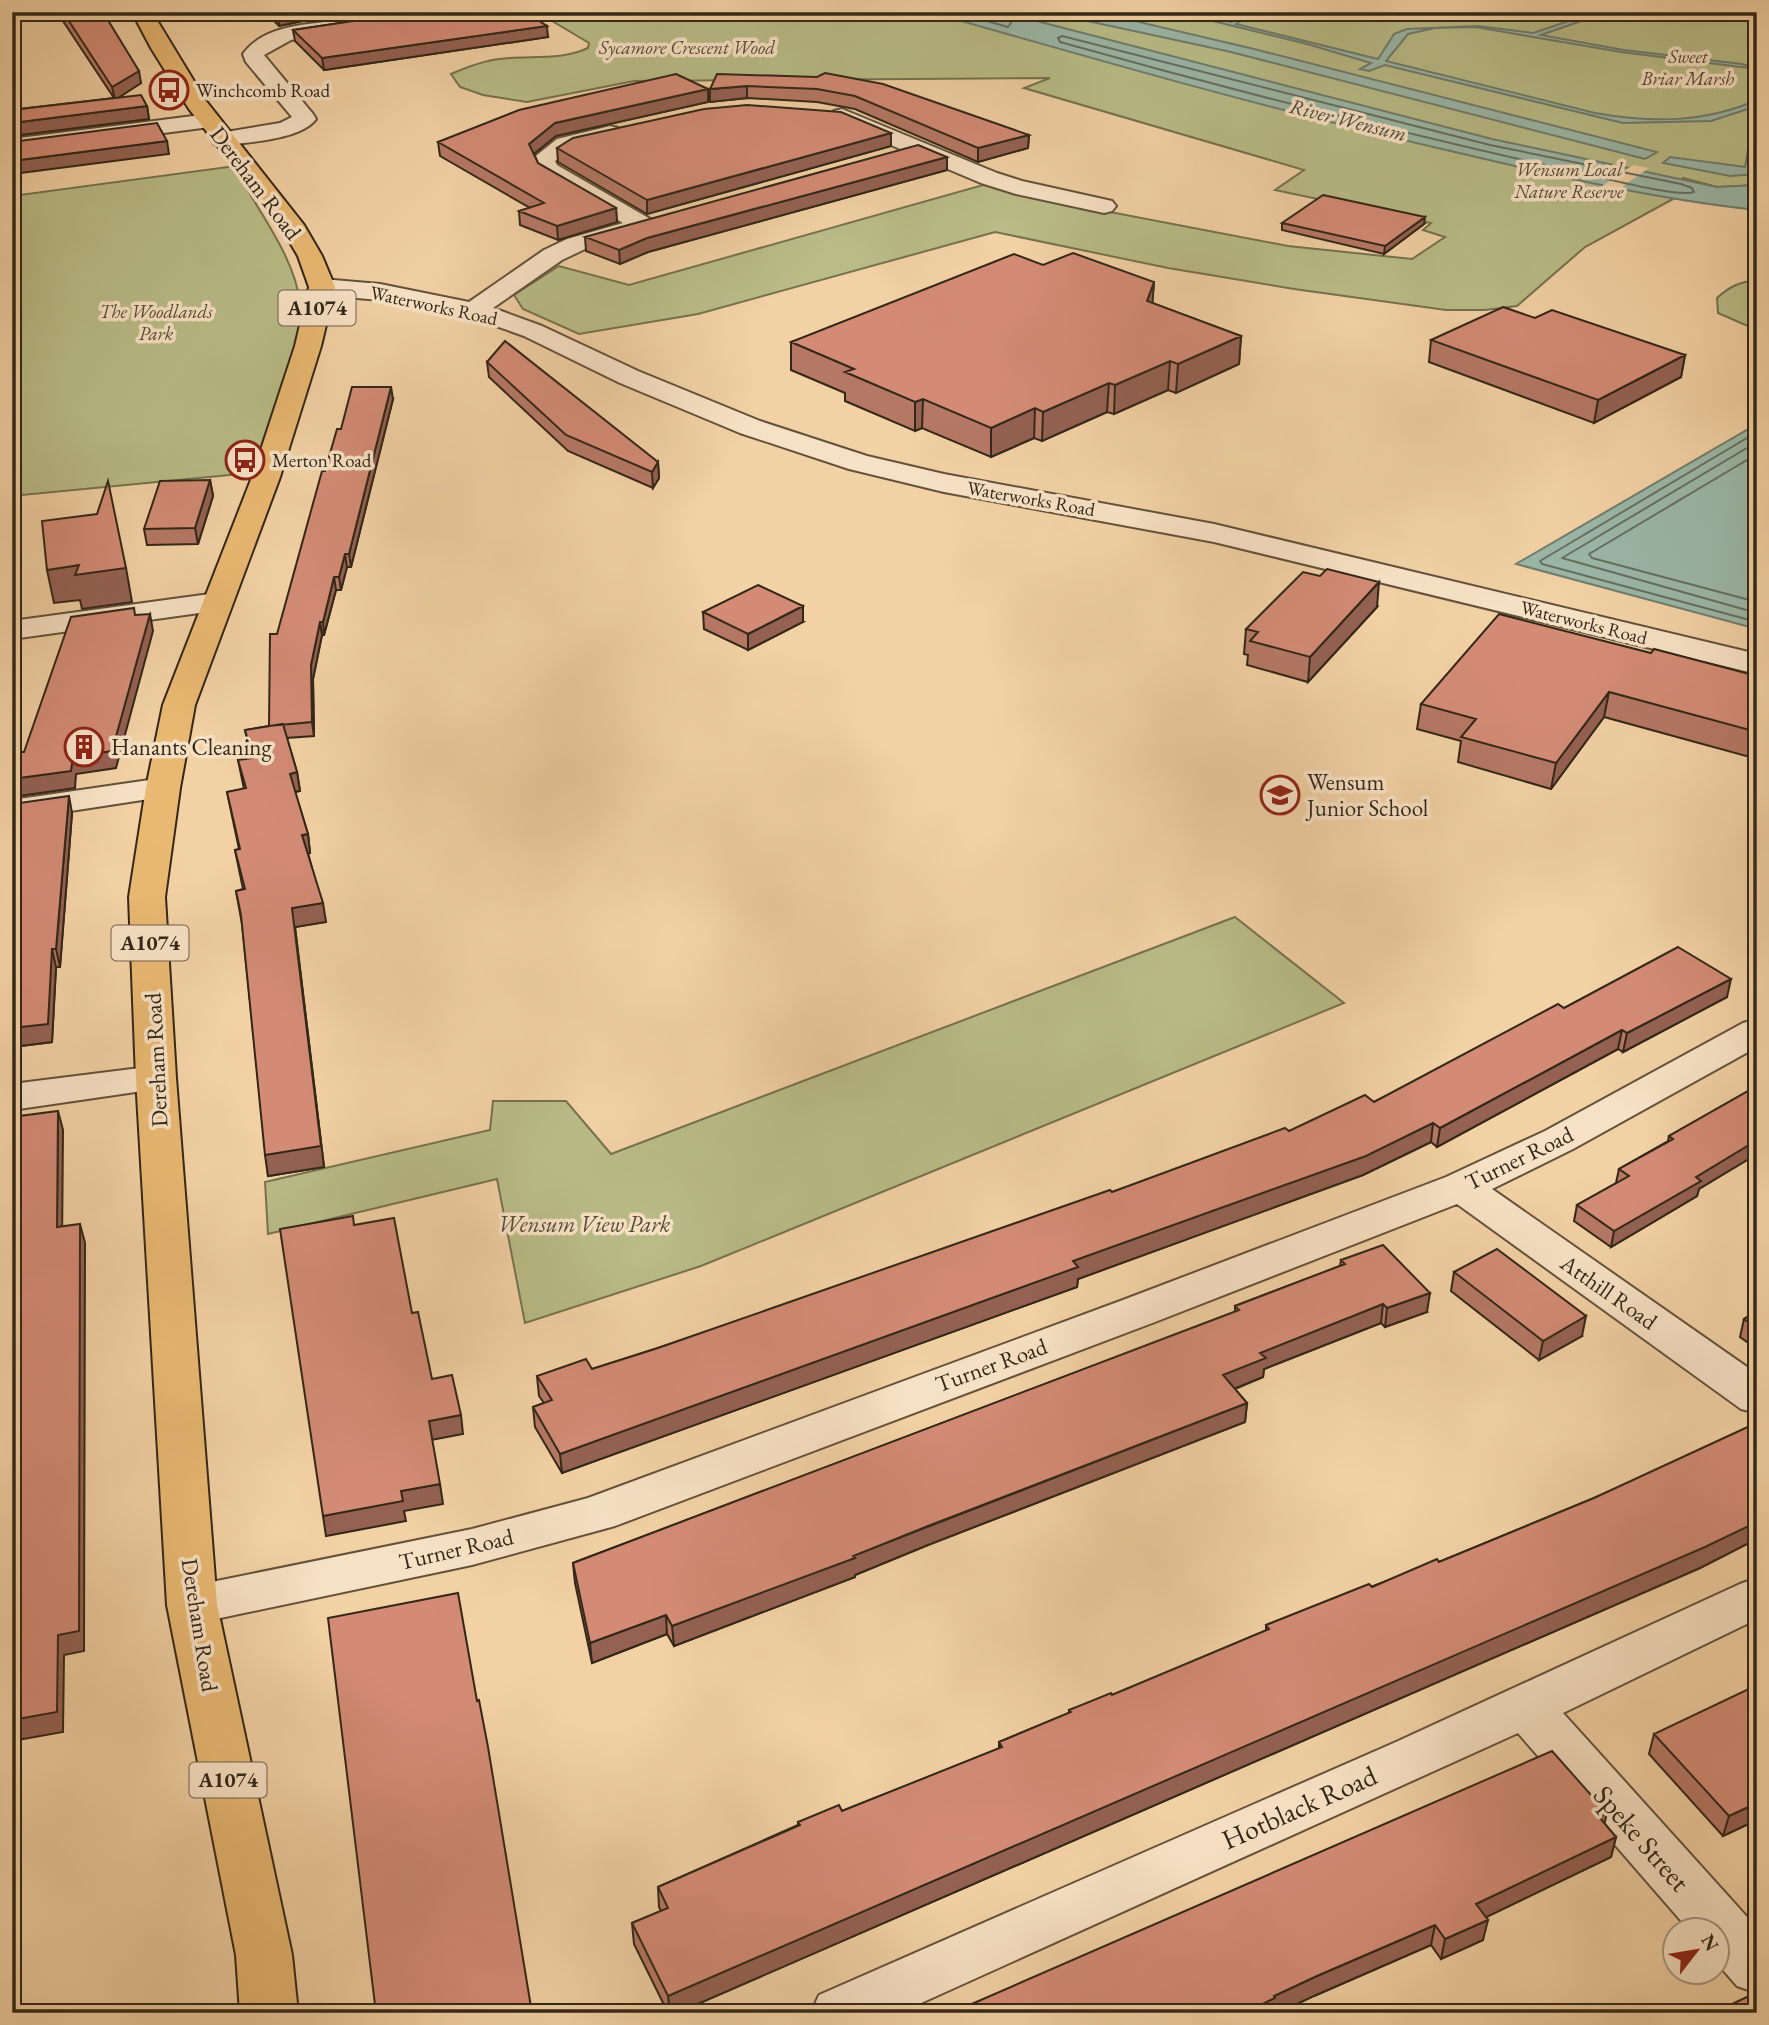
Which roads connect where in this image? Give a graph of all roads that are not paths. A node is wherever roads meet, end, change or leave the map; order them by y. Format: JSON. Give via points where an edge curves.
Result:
{"nodes":[{"id":1,"x":142,"y":12,"type":"edge"},
{"id":2,"x":367,"y":23,"type":"edge"},
{"id":3,"x":817,"y":112,"type":"edge"},
{"id":4,"x":632,"y":128,"type":"edge"},
{"id":5,"x":216,"y":130,"type":"junction"},
{"id":6,"x":12,"y":146,"type":"edge"},
{"id":7,"x":921,"y":148,"type":"junction"},
{"id":8,"x":890,"y":157,"type":"edge"},
{"id":9,"x":1092,"y":199,"type":"dead end"},
{"id":10,"x":668,"y":218,"type":"edge"},
{"id":11,"x":644,"y":225,"type":"junction"},
{"id":12,"x":322,"y":287,"type":"junction"},
{"id":13,"x":474,"y":310,"type":"junction"},
{"id":14,"x":217,"y":602,"type":"junction"},
{"id":15,"x":12,"y":630,"type":"edge"},
{"id":16,"x":1757,"y":664,"type":"edge"},
{"id":17,"x":163,"y":788,"type":"junction"},
{"id":18,"x":12,"y":810,"type":"edge"},
{"id":19,"x":1757,"y":1031,"type":"edge"},
{"id":20,"x":156,"y":1078,"type":"junction"},
{"id":21,"x":12,"y":1097,"type":"edge"},
{"id":22,"x":1461,"y":1187,"type":"junction"},
{"id":23,"x":1757,"y":1396,"type":"edge"},
{"id":24,"x":1757,"y":1597,"type":"edge"},
{"id":25,"x":192,"y":1605,"type":"junction"},
{"id":26,"x":1527,"y":1708,"type":"junction"},
{"id":27,"x":1757,"y":1968,"type":"edge"},
{"id":28,"x":269,"y":2013,"type":"edge"},
{"id":29,"x":839,"y":2013,"type":"edge"}],
"edges":[{"from":1,"to":5,"type":"main road","name":"Dereham Road","number":"A1074"},
{"from":2,"to":5,"type":"street","via":[[294,33],[262,44],[253,54],[256,62],[305,119],[286,129]]},
{"from":3,"to":7,"type":"street","via":[[846,117]]},
{"from":4,"to":11,"type":"street","via":[[565,144],[543,159],[548,169]]},
{"from":5,"to":6,"type":"street"},
{"from":5,"to":12,"type":"main road","name":"Dereham Road","number":"A1074","via":[[292,225]]},
{"from":7,"to":8,"type":"street"},
{"from":7,"to":9,"type":"street","via":[[989,178]]},
{"from":10,"to":11,"type":"street"},
{"from":11,"to":13,"type":"street","via":[[553,255]]},
{"from":12,"to":13,"type":"street","name":"Waterworks Road","via":[[380,292]]},
{"from":12,"to":14,"type":"main road","name":"Dereham Road","number":"A1074","via":[[266,477]]},
{"from":13,"to":16,"type":"street","name":"Waterworks Road","via":[[750,428],[859,463],[1214,533]]},
{"from":14,"to":15,"type":"street"},
{"from":14,"to":17,"type":"main road","name":"Dereham Road","number":"A1074","via":[[182,697]]},
{"from":17,"to":18,"type":"street"},
{"from":17,"to":20,"type":"main road","name":"Dereham Road","number":"A1074","via":[[147,897]]},
{"from":19,"to":22,"type":"street","name":"Turner Road","via":[[1559,1140]]},
{"from":20,"to":21,"type":"street"},
{"from":20,"to":25,"type":"main road","name":"Dereham Road","number":"A1074"},
{"from":22,"to":23,"type":"street","name":"Atthill Road"},
{"from":22,"to":25,"type":"street","name":"Turner Road","via":[[598,1513],[472,1547]]},
{"from":24,"to":26,"type":"street","name":"Hotblack Road"},
{"from":25,"to":28,"type":"main road","name":"Dereham Road","number":"A1074","via":[[264,1955]]},
{"from":26,"to":27,"type":"street","name":"Speke Street"},
{"from":26,"to":29,"type":"street","name":"Hotblack Road"}]}
